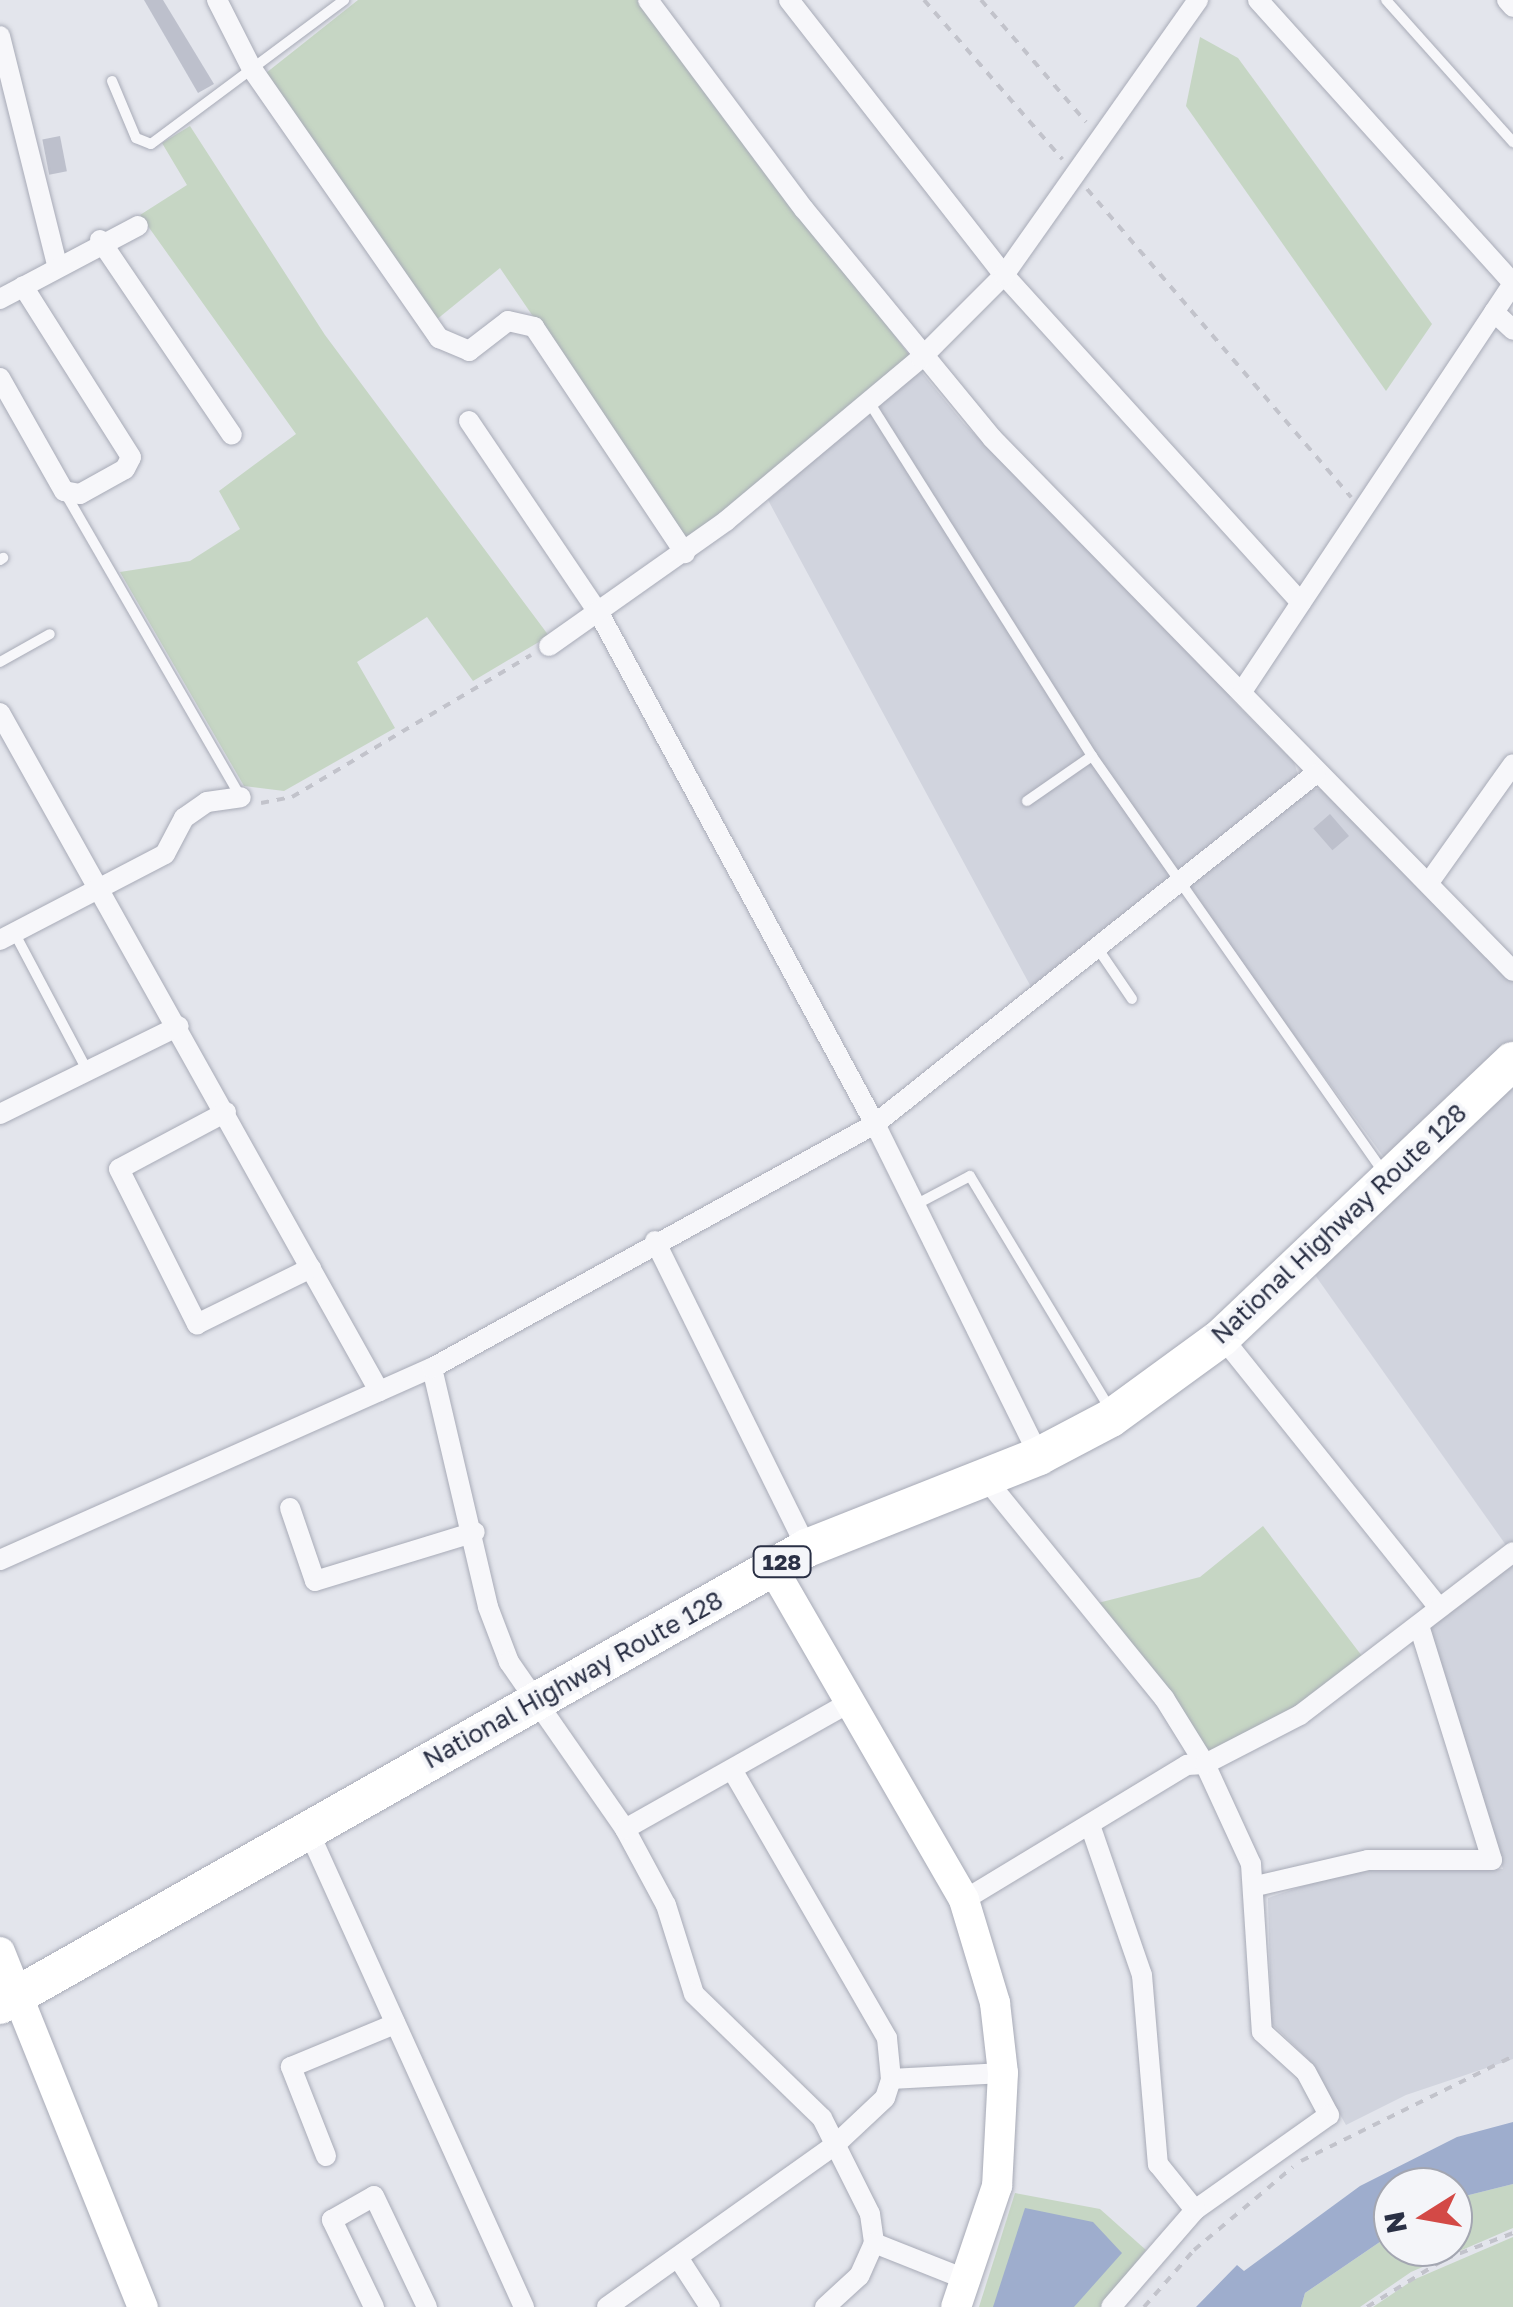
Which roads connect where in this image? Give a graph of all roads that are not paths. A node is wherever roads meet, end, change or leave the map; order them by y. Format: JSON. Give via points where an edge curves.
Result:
{"nodes":[{"id":1,"x":217,"y":0,"type":"edge"},
{"id":2,"x":344,"y":0,"type":"edge"},
{"id":3,"x":648,"y":0,"type":"edge"},
{"id":4,"x":789,"y":0,"type":"edge"},
{"id":5,"x":1198,"y":0,"type":"edge"},
{"id":6,"x":1258,"y":0,"type":"edge"},
{"id":7,"x":1386,"y":0,"type":"edge"},
{"id":8,"x":1507,"y":0,"type":"edge"},
{"id":9,"x":1513,"y":7,"type":"edge"},
{"id":10,"x":0,"y":36,"type":"edge"},
{"id":11,"x":252,"y":69,"type":"junction"},
{"id":12,"x":112,"y":81,"type":"dead end"},
{"id":13,"x":1513,"y":142,"type":"edge"},
{"id":14,"x":138,"y":226,"type":"dead end"},
{"id":15,"x":100,"y":240,"type":"junction"},
{"id":16,"x":57,"y":266,"type":"junction"},
{"id":17,"x":1004,"y":275,"type":"junction"},
{"id":18,"x":1513,"y":283,"type":"edge"},
{"id":19,"x":23,"y":286,"type":"junction"},
{"id":20,"x":0,"y":300,"type":"edge"},
{"id":21,"x":1494,"y":312,"type":"junction"},
{"id":22,"x":1513,"y":330,"type":"edge"},
{"id":23,"x":921,"y":358,"type":"junction"},
{"id":24,"x":0,"y":378,"type":"edge"},
{"id":25,"x":869,"y":402,"type":"junction"},
{"id":26,"x":469,"y":421,"type":"dead end"},
{"id":27,"x":232,"y":434,"type":"dead end"},
{"id":28,"x":64,"y":490,"type":"junction"},
{"id":29,"x":686,"y":553,"type":"junction"},
{"id":30,"x":1300,"y":602,"type":"junction"},
{"id":31,"x":600,"y":615,"type":"junction"},
{"id":32,"x":50,"y":634,"type":"dead end"},
{"id":33,"x":548,"y":646,"type":"road end"},
{"id":34,"x":0,"y":662,"type":"edge"},
{"id":35,"x":1242,"y":690,"type":"junction"},
{"id":36,"x":0,"y":714,"type":"edge"},
{"id":37,"x":1092,"y":756,"type":"junction"},
{"id":38,"x":1513,"y":764,"type":"edge"},
{"id":39,"x":1315,"y":774,"type":"junction"},
{"id":40,"x":241,"y":797,"type":"joint"},
{"id":41,"x":1027,"y":800,"type":"dead end"},
{"id":42,"x":1176,"y":880,"type":"junction"},
{"id":43,"x":1430,"y":881,"type":"junction"},
{"id":44,"x":105,"y":889,"type":"junction"},
{"id":45,"x":8,"y":937,"type":"edge"},
{"id":46,"x":1095,"y":946,"type":"junction"},
{"id":47,"x":1513,"y":971,"type":"edge"},
{"id":48,"x":1132,"y":999,"type":"dead end"},
{"id":49,"x":179,"y":1026,"type":"junction"},
{"id":50,"x":1513,"y":1061,"type":"edge"},
{"id":51,"x":87,"y":1070,"type":"junction"},
{"id":52,"x":226,"y":1112,"type":"junction"},
{"id":53,"x":0,"y":1114,"type":"edge"},
{"id":54,"x":874,"y":1124,"type":"junction"},
{"id":55,"x":1388,"y":1177,"type":"junction"},
{"id":56,"x":915,"y":1206,"type":"junction"},
{"id":57,"x":656,"y":1242,"type":"junction"},
{"id":58,"x":312,"y":1268,"type":"junction"},
{"id":59,"x":1222,"y":1337,"type":"junction"},
{"id":60,"x":432,"y":1368,"type":"junction"},
{"id":61,"x":379,"y":1391,"type":"junction"},
{"id":62,"x":1114,"y":1416,"type":"junction"},
{"id":63,"x":1038,"y":1456,"type":"junction"},
{"id":64,"x":985,"y":1478,"type":"junction"},
{"id":65,"x":290,"y":1508,"type":"dead end"},
{"id":66,"x":475,"y":1532,"type":"junction"},
{"id":67,"x":807,"y":1548,"type":"junction"},
{"id":68,"x":1513,"y":1552,"type":"edge"},
{"id":69,"x":0,"y":1560,"type":"edge"},
{"id":70,"x":772,"y":1568,"type":"junction"},
{"id":71,"x":1439,"y":1608,"type":"junction"},
{"id":72,"x":1419,"y":1626,"type":"junction"},
{"id":73,"x":538,"y":1698,"type":"junction"},
{"id":74,"x":852,"y":1701,"type":"junction"},
{"id":75,"x":1204,"y":1764,"type":"junction"},
{"id":76,"x":732,"y":1770,"type":"junction"},
{"id":77,"x":1090,"y":1825,"type":"junction"},
{"id":78,"x":625,"y":1829,"type":"junction"},
{"id":79,"x":308,"y":1830,"type":"junction"},
{"id":80,"x":1256,"y":1886,"type":"junction"},
{"id":81,"x":964,"y":1900,"type":"junction"},
{"id":82,"x":0,"y":1952,"type":"edge"},
{"id":83,"x":9,"y":2000,"type":"edge"},
{"id":84,"x":395,"y":2024,"type":"junction"},
{"id":85,"x":1003,"y":2074,"type":"junction"},
{"id":86,"x":891,"y":2079,"type":"junction"},
{"id":87,"x":836,"y":2144,"type":"junction"},
{"id":88,"x":326,"y":2156,"type":"dead end"},
{"id":89,"x":1194,"y":2210,"type":"junction"},
{"id":90,"x":874,"y":2243,"type":"junction"},
{"id":91,"x":679,"y":2259,"type":"junction"},
{"id":92,"x":963,"y":2294,"type":"edge"},
{"id":93,"x":142,"y":2307,"type":"edge"},
{"id":94,"x":374,"y":2307,"type":"edge"},
{"id":95,"x":427,"y":2307,"type":"edge"},
{"id":96,"x":524,"y":2307,"type":"edge"},
{"id":97,"x":607,"y":2307,"type":"edge"},
{"id":98,"x":710,"y":2307,"type":"edge"},
{"id":99,"x":825,"y":2307,"type":"edge"},
{"id":100,"x":1111,"y":2307,"type":"edge"}],
"edges":[{"from":1,"to":11,"type":"street"},
{"from":2,"to":11,"type":"lane"},
{"from":3,"to":23,"type":"street"},
{"from":4,"to":17,"type":"street"},
{"from":5,"to":17,"type":"street"},
{"from":6,"to":18,"type":"street"},
{"from":7,"to":13,"type":"lane"},
{"from":8,"to":9,"type":"street"},
{"from":10,"to":16,"type":"street"},
{"from":11,"to":12,"type":"lane","via":[[151,144],[136,138]]},
{"from":11,"to":29,"type":"street","via":[[439,338],[470,351],[508,321],[534,327]]},
{"from":14,"to":15,"type":"street"},
{"from":15,"to":16,"type":"street"},
{"from":15,"to":27,"type":"street"},
{"from":16,"to":19,"type":"street"},
{"from":17,"to":23,"type":"street"},
{"from":17,"to":30,"type":"street"},
{"from":18,"to":21,"type":"street"},
{"from":19,"to":20,"type":"street"},
{"from":19,"to":28,"type":"street","via":[[131,457],[125,469],[80,494]]},
{"from":21,"to":22,"type":"street"},
{"from":21,"to":30,"type":"street"},
{"from":23,"to":25,"type":"street"},
{"from":23,"to":35,"type":"street"},
{"from":24,"to":28,"type":"street"},
{"from":25,"to":29,"type":"street"},
{"from":25,"to":37,"type":"lane"},
{"from":26,"to":31,"type":"street"},
{"from":28,"to":40,"type":"lane"},
{"from":29,"to":31,"type":"street"},
{"from":30,"to":35,"type":"street"},
{"from":31,"to":33,"type":"street"},
{"from":31,"to":54,"type":"street"},
{"from":32,"to":34,"type":"lane"},
{"from":35,"to":39,"type":"street"},
{"from":36,"to":44,"type":"street"},
{"from":37,"to":41,"type":"lane"},
{"from":37,"to":42,"type":"lane"},
{"from":38,"to":43,"type":"street"},
{"from":39,"to":42,"type":"street"},
{"from":39,"to":43,"type":"street"},
{"from":40,"to":44,"type":"street","via":[[207,802],[184,818],[165,854]]},
{"from":42,"to":46,"type":"street"},
{"from":42,"to":55,"type":"lane"},
{"from":43,"to":47,"type":"street"},
{"from":44,"to":45,"type":"street"},
{"from":44,"to":49,"type":"street"},
{"from":45,"to":51,"type":"lane"},
{"from":46,"to":48,"type":"lane"},
{"from":46,"to":54,"type":"street"},
{"from":49,"to":51,"type":"street"},
{"from":49,"to":52,"type":"street"},
{"from":50,"to":55,"type":"highway","name":"National Highway Route 128","number":"128"},
{"from":51,"to":53,"type":"street"},
{"from":52,"to":58,"type":"street"},
{"from":52,"to":58,"type":"street","via":[[119,1170],[197,1324]]},
{"from":54,"to":56,"type":"street"},
{"from":54,"to":57,"type":"street","via":[[742,1202]]},
{"from":55,"to":59,"type":"highway","name":"National Highway Route 128","number":"128"},
{"from":56,"to":62,"type":"lane","via":[[970,1176]]},
{"from":56,"to":63,"type":"street"},
{"from":57,"to":60,"type":"street"},
{"from":57,"to":67,"type":"street"},
{"from":58,"to":61,"type":"street"},
{"from":59,"to":62,"type":"highway","name":"National Highway Route 128","number":"128"},
{"from":59,"to":71,"type":"street"},
{"from":60,"to":61,"type":"street"},
{"from":60,"to":66,"type":"street"},
{"from":61,"to":69,"type":"street"},
{"from":62,"to":63,"type":"highway","name":"National Highway Route 128","number":"128"},
{"from":63,"to":64,"type":"highway","name":"National Highway Route 128","number":"128"},
{"from":64,"to":67,"type":"highway","name":"National Highway Route 128","number":"128"},
{"from":64,"to":75,"type":"street","via":[[1164,1698]]},
{"from":65,"to":66,"type":"street","via":[[315,1581]]},
{"from":66,"to":73,"type":"street","via":[[488,1607],[509,1662]]},
{"from":67,"to":70,"type":"highway","name":"National Highway Route 128","number":"128"},
{"from":68,"to":71,"type":"street"},
{"from":70,"to":73,"type":"highway","name":"National Highway Route 128","number":"128"},
{"from":70,"to":74,"type":"street"},
{"from":71,"to":72,"type":"street"},
{"from":72,"to":75,"type":"street","via":[[1300,1714]]},
{"from":72,"to":80,"type":"street","via":[[1492,1860],[1368,1860]]},
{"from":73,"to":78,"type":"street"},
{"from":73,"to":79,"type":"highway","name":"National Highway Route 128","number":"128"},
{"from":74,"to":76,"type":"street"},
{"from":74,"to":81,"type":"street"},
{"from":75,"to":77,"type":"street","via":[[1187,1764]]},
{"from":75,"to":80,"type":"street"},
{"from":76,"to":78,"type":"street"},
{"from":76,"to":86,"type":"street","via":[[888,2038]]},
{"from":77,"to":81,"type":"street"},
{"from":77,"to":89,"type":"street","via":[[1142,1976],[1158,2164]]},
{"from":78,"to":87,"type":"street","via":[[666,1905],[694,1994],[822,2118]]},
{"from":79,"to":83,"type":"highway","name":"National Highway Route 128","number":"128"},
{"from":79,"to":84,"type":"street"},
{"from":80,"to":89,"type":"street","via":[[1262,2032],[1306,2072],[1330,2115]]},
{"from":81,"to":85,"type":"street","via":[[995,2004]]},
{"from":82,"to":83,"type":"street"},
{"from":83,"to":93,"type":"street"},
{"from":84,"to":88,"type":"street","via":[[291,2068]]},
{"from":84,"to":96,"type":"street"},
{"from":85,"to":86,"type":"street"},
{"from":85,"to":92,"type":"street","via":[[996,2186]]},
{"from":86,"to":87,"type":"street","via":[[885,2098]]},
{"from":87,"to":90,"type":"street","via":[[870,2214]]},
{"from":87,"to":91,"type":"street"},
{"from":89,"to":100,"type":"street"},
{"from":90,"to":92,"type":"street"},
{"from":90,"to":99,"type":"street","via":[[859,2276]]},
{"from":91,"to":97,"type":"street"},
{"from":91,"to":98,"type":"street"},
{"from":94,"to":95,"type":"street","via":[[332,2220],[374,2196]]}]}
